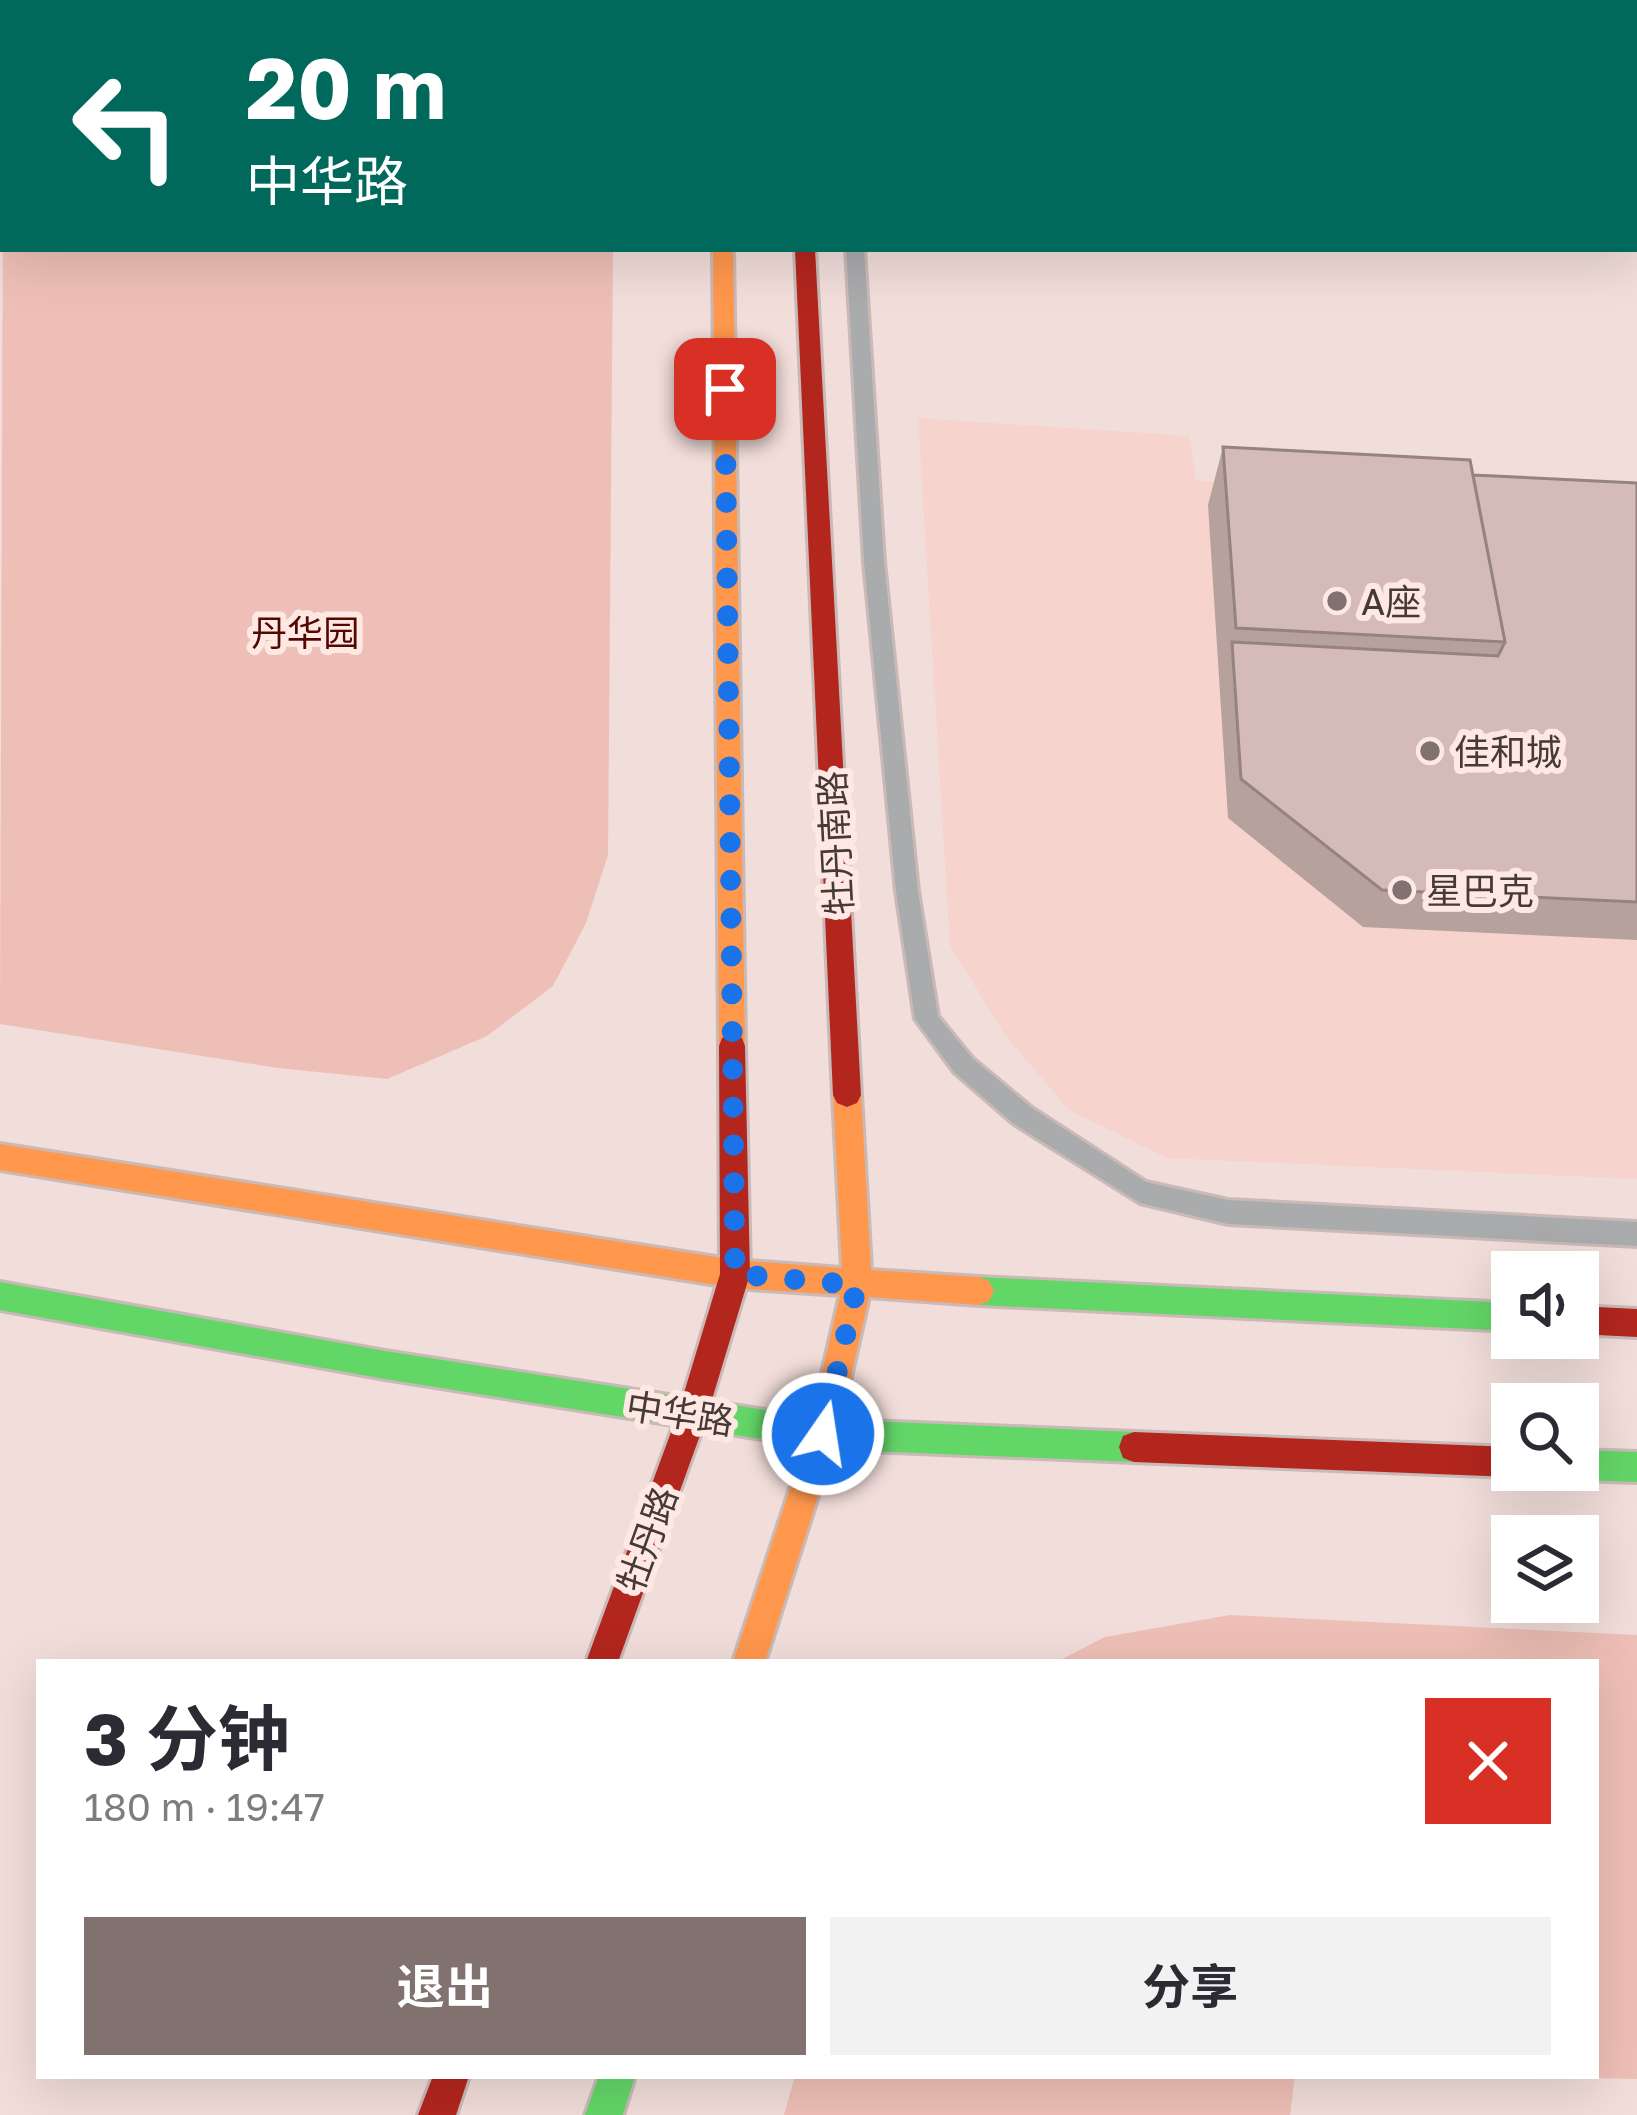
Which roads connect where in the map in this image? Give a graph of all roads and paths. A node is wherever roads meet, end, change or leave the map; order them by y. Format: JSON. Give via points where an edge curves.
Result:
{"nodes":[{"id":1,"x":723,"y":252,"type":"edge"},
{"id":2,"x":805,"y":252,"type":"edge"},
{"id":3,"x":855,"y":252,"type":"edge"},
{"id":4,"x":0,"y":1157,"type":"edge"},
{"id":5,"x":1637,"y":1234,"type":"edge"},
{"id":6,"x":735,"y":1274,"type":"junction"},
{"id":7,"x":857,"y":1285,"type":"junction"},
{"id":8,"x":0,"y":1296,"type":"edge"},
{"id":9,"x":1491,"y":1316,"type":"edge"},
{"id":10,"x":1599,"y":1321,"type":"edge"},
{"id":11,"x":1637,"y":1323,"type":"edge"},
{"id":12,"x":692,"y":1416,"type":"junction"},
{"id":13,"x":823,"y":1434,"type":"junction"},
{"id":14,"x":1491,"y":1461,"type":"edge"},
{"id":15,"x":1599,"y":1466,"type":"edge"},
{"id":16,"x":1637,"y":1467,"type":"edge"},
{"id":17,"x":603,"y":1659,"type":"edge"},
{"id":18,"x":750,"y":1659,"type":"edge"},
{"id":19,"x":450,"y":2079,"type":"edge"},
{"id":20,"x":616,"y":2079,"type":"edge"},
{"id":21,"x":437,"y":2115,"type":"edge"},
{"id":22,"x":604,"y":2115,"type":"edge"}],
"edges":[{"from":1,"to":6,"type":"main road"},
{"from":2,"to":7,"type":"main road","name":"牡丹南路"},
{"from":3,"to":5,"type":"lane","via":[[874,562],[927,1019],[964,1065],[1023,1116],[1140,1192],[1228,1212]]},
{"from":4,"to":6,"type":"main road"},
{"from":6,"to":7,"type":"main road"},
{"from":6,"to":12,"type":"main road"},
{"from":7,"to":9,"type":"main road"},
{"from":7,"to":13,"type":"main road","name":"牡丹南路"},
{"from":8,"to":12,"type":"main road","name":"中华路"},
{"from":10,"to":11,"type":"main road"},
{"from":12,"to":13,"type":"main road","name":"中华路"},
{"from":12,"to":17,"type":"main road","name":"牡丹路"},
{"from":13,"to":14,"type":"main road","name":"中华路"},
{"from":13,"to":18,"type":"main road"},
{"from":15,"to":16,"type":"main road"},
{"from":19,"to":21,"type":"main road"},
{"from":20,"to":22,"type":"main road"}]}
